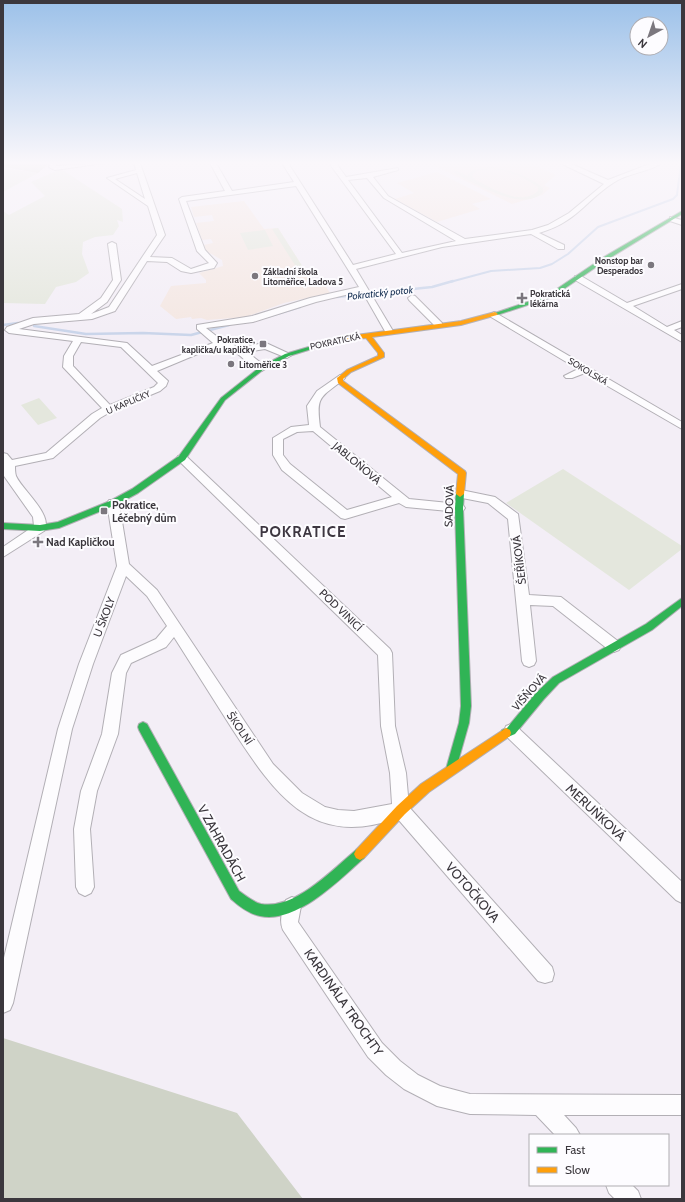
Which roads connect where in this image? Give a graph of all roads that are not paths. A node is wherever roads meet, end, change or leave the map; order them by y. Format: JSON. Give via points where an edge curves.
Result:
{"nodes":[{"id":1,"x":156,"y":219,"type":"edge"},
{"id":2,"x":189,"y":219,"type":"edge"},
{"id":3,"x":320,"y":219,"type":"edge"},
{"id":4,"x":374,"y":219,"type":"edge"},
{"id":5,"x":424,"y":219,"type":"edge"},
{"id":6,"x":567,"y":219,"type":"edge"},
{"id":7,"x":675,"y":219,"type":"edge"},
{"id":8,"x":532,"y":232,"type":"junction"},
{"id":9,"x":464,"y":242,"type":"junction"},
{"id":10,"x":112,"y":244,"type":"dead end"},
{"id":11,"x":561,"y":247,"type":"dead end"},
{"id":12,"x":400,"y":255,"type":"junction"},
{"id":13,"x":145,"y":259,"type":"junction"},
{"id":14,"x":351,"y":268,"type":"junction"},
{"id":15,"x":578,"y":278,"type":"junction"},
{"id":16,"x":682,"y":286,"type":"edge"},
{"id":17,"x":364,"y":288,"type":"junction"},
{"id":18,"x":412,"y":298,"type":"dead end"},
{"id":19,"x":626,"y":306,"type":"junction"},
{"id":20,"x":494,"y":315,"type":"junction"},
{"id":21,"x":80,"y":317,"type":"junction"},
{"id":22,"x":682,"y":324,"type":"edge"},
{"id":23,"x":439,"y":325,"type":"junction"},
{"id":24,"x":667,"y":330,"type":"junction"},
{"id":25,"x":6,"y":331,"type":"edge"},
{"id":26,"x":389,"y":332,"type":"junction"},
{"id":27,"x":367,"y":334,"type":"junction"},
{"id":28,"x":79,"y":339,"type":"junction"},
{"id":29,"x":682,"y":339,"type":"edge"},
{"id":30,"x":222,"y":344,"type":"junction"},
{"id":31,"x":239,"y":350,"type":"junction"},
{"id":32,"x":287,"y":355,"type":"junction"},
{"id":33,"x":262,"y":368,"type":"junction"},
{"id":34,"x":152,"y":369,"type":"junction"},
{"id":35,"x":584,"y":369,"type":"junction"},
{"id":36,"x":569,"y":376,"type":"dead end"},
{"id":37,"x":340,"y":378,"type":"junction"},
{"id":38,"x":108,"y":409,"type":"junction"},
{"id":39,"x":682,"y":426,"type":"edge"},
{"id":40,"x":315,"y":428,"type":"junction"},
{"id":41,"x":182,"y":458,"type":"junction"},
{"id":42,"x":6,"y":460,"type":"edge"},
{"id":43,"x":461,"y":494,"type":"junction"},
{"id":44,"x":399,"y":499,"type":"junction"},
{"id":45,"x":113,"y":503,"type":"junction"},
{"id":46,"x":459,"y":508,"type":"junction"},
{"id":47,"x":3,"y":526,"type":"edge"},
{"id":48,"x":40,"y":528,"type":"junction"},
{"id":49,"x":3,"y":553,"type":"edge"},
{"id":50,"x":122,"y":566,"type":"junction"},
{"id":51,"x":524,"y":600,"type":"junction"},
{"id":52,"x":682,"y":601,"type":"edge"},
{"id":53,"x":174,"y":627,"type":"junction"},
{"id":54,"x":614,"y":646,"type":"junction"},
{"id":55,"x":530,"y":661,"type":"dead end"},
{"id":56,"x":143,"y":727,"type":"dead end"},
{"id":57,"x":511,"y":731,"type":"junction"},
{"id":58,"x":451,"y":768,"type":"junction"},
{"id":59,"x":401,"y":810,"type":"junction"},
{"id":60,"x":85,"y":887,"type":"dead end"},
{"id":61,"x":682,"y":894,"type":"edge"},
{"id":62,"x":292,"y":906,"type":"junction"},
{"id":63,"x":545,"y":974,"type":"dead end"},
{"id":64,"x":3,"y":1003,"type":"edge"},
{"id":65,"x":541,"y":1105,"type":"junction"},
{"id":66,"x":682,"y":1105,"type":"edge"},
{"id":67,"x":568,"y":1134,"type":"edge"},
{"id":68,"x":618,"y":1186,"type":"edge"},
{"id":69,"x":630,"y":1199,"type":"edge"}],
"edges":[{"from":1,"to":13,"type":"street","via":[[161,235]]},
{"from":2,"to":13,"type":"street","via":[[201,251],[214,263],[211,266],[187,270],[169,260]]},
{"from":3,"to":14,"type":"street"},
{"from":4,"to":12,"type":"street"},
{"from":5,"to":9,"type":"street"},
{"from":6,"to":8,"type":"street"},
{"from":7,"to":15,"type":"street","name":"POKRATICKÁ","via":[[606,258]]},
{"from":8,"to":9,"type":"street"},
{"from":8,"to":11,"type":"street"},
{"from":9,"to":12,"type":"street"},
{"from":10,"to":21,"type":"street","via":[[117,280],[104,300]]},
{"from":12,"to":14,"type":"street"},
{"from":13,"to":21,"type":"street","via":[[112,309]]},
{"from":14,"to":17,"type":"street"},
{"from":15,"to":19,"type":"street"},
{"from":15,"to":20,"type":"street","name":"POKRATICKÁ","via":[[550,296]]},
{"from":16,"to":19,"type":"street"},
{"from":17,"to":26,"type":"street"},
{"from":17,"to":30,"type":"street","via":[[313,300],[253,319],[213,324],[202,330]]},
{"from":18,"to":23,"type":"street"},
{"from":19,"to":24,"type":"street"},
{"from":20,"to":23,"type":"street","name":"POKRATICKÁ"},
{"from":20,"to":35,"type":"street","name":"SOKOLSKÁ"},
{"from":21,"to":25,"type":"street","via":[[33,321]]},
{"from":22,"to":24,"type":"street"},
{"from":23,"to":26,"type":"street","name":"POKRATICKÁ"},
{"from":24,"to":29,"type":"street"},
{"from":25,"to":28,"type":"street"},
{"from":26,"to":27,"type":"street","name":"POKRATICKÁ"},
{"from":27,"to":32,"type":"street","name":"POKRATICKÁ","via":[[333,340]]},
{"from":27,"to":37,"type":"street","via":[[381,353],[381,357],[346,372]]},
{"from":28,"to":34,"type":"street","via":[[124,344]]},
{"from":28,"to":38,"type":"street","via":[[67,357],[68,367]]},
{"from":30,"to":31,"type":"street"},
{"from":30,"to":34,"type":"street","via":[[210,346]]},
{"from":31,"to":32,"type":"street","via":[[266,346]]},
{"from":31,"to":33,"type":"street"},
{"from":32,"to":33,"type":"street","name":"POKRATICKÁ"},
{"from":33,"to":41,"type":"street","name":"POKRATICKÁ","via":[[223,399]]},
{"from":34,"to":38,"type":"street","name":"U KAPLIČKY","via":[[163,381],[161,387]]},
{"from":35,"to":36,"type":"street"},
{"from":35,"to":39,"type":"street","name":"SOKOLSKÁ"},
{"from":37,"to":40,"type":"street","via":[[320,393],[312,406]]},
{"from":37,"to":43,"type":"street","name":"SADOVÁ","via":[[343,385],[462,473]]},
{"from":38,"to":42,"type":"street","name":"U KAPLIČKY","via":[[96,416],[55,452],[43,458]]},
{"from":40,"to":44,"type":"street","name":"JABLOŇOVÁ"},
{"from":40,"to":44,"type":"street","via":[[295,429],[282,434],[277,443],[278,455],[286,467],[345,515]]},
{"from":41,"to":45,"type":"street","name":"POKRATICKÁ"},
{"from":41,"to":59,"type":"street","name":"POD VINICÍ","via":[[385,653],[388,726],[398,773]]},
{"from":42,"to":48,"type":"street","via":[[10,476],[40,517]]},
{"from":43,"to":46,"type":"street","name":"SADOVÁ"},
{"from":43,"to":51,"type":"street","name":"ŠEŘÍKOVÁ","via":[[491,500],[514,517]]},
{"from":44,"to":46,"type":"street","name":"JABLOŇOVÁ","via":[[406,503]]},
{"from":45,"to":48,"type":"street","name":"POKRATICKÁ","via":[[64,523]]},
{"from":45,"to":50,"type":"street","name":"U ŠKOLY"},
{"from":46,"to":58,"type":"street","name":"SADOVÁ","via":[[466,706],[464,723]]},
{"from":47,"to":48,"type":"street","name":"POKRATICKÁ"},
{"from":48,"to":49,"type":"street"},
{"from":50,"to":53,"type":"street","name":"ŠKOLNÍ","via":[[152,593]]},
{"from":50,"to":64,"type":"street","name":"U ŠKOLY","via":[[65,729]]},
{"from":51,"to":54,"type":"street","via":[[556,601]]},
{"from":51,"to":55,"type":"street","name":"ŠEŘÍKOVÁ"},
{"from":52,"to":54,"type":"street","name":"VIŠŇOVÁ","via":[[649,626]]},
{"from":53,"to":59,"type":"street","name":"ŠKOLNÍ","via":[[267,769],[304,804],[319,814],[348,820],[367,819]]},
{"from":53,"to":60,"type":"street","via":[[161,643],[126,659],[119,673],[110,734],[89,791],[82,829]]},
{"from":54,"to":57,"type":"street","name":"VIŠŇOVÁ","via":[[556,680]]},
{"from":56,"to":62,"type":"street","name":"V ZAHRADÁCH","via":[[235,895],[261,910]]},
{"from":57,"to":58,"type":"street","name":"VIŠŇOVÁ"},
{"from":57,"to":61,"type":"street","name":"MERUŇKOVÁ"},
{"from":58,"to":59,"type":"street","name":"VIŠŇOVÁ"},
{"from":59,"to":62,"type":"street","name":"V ZAHRADÁCH","via":[[364,851],[322,886]]},
{"from":59,"to":63,"type":"street","name":"VOTOČKOVA"},
{"from":62,"to":65,"type":"street","name":"KARDINÁLA TROCHTY","via":[[289,924],[375,1050],[393,1068],[411,1082],[437,1096],[470,1104]]},
{"from":65,"to":66,"type":"street","name":"KARDINÁLA TROCHTY"},
{"from":65,"to":67,"type":"street"},
{"from":68,"to":69,"type":"street"}]}
